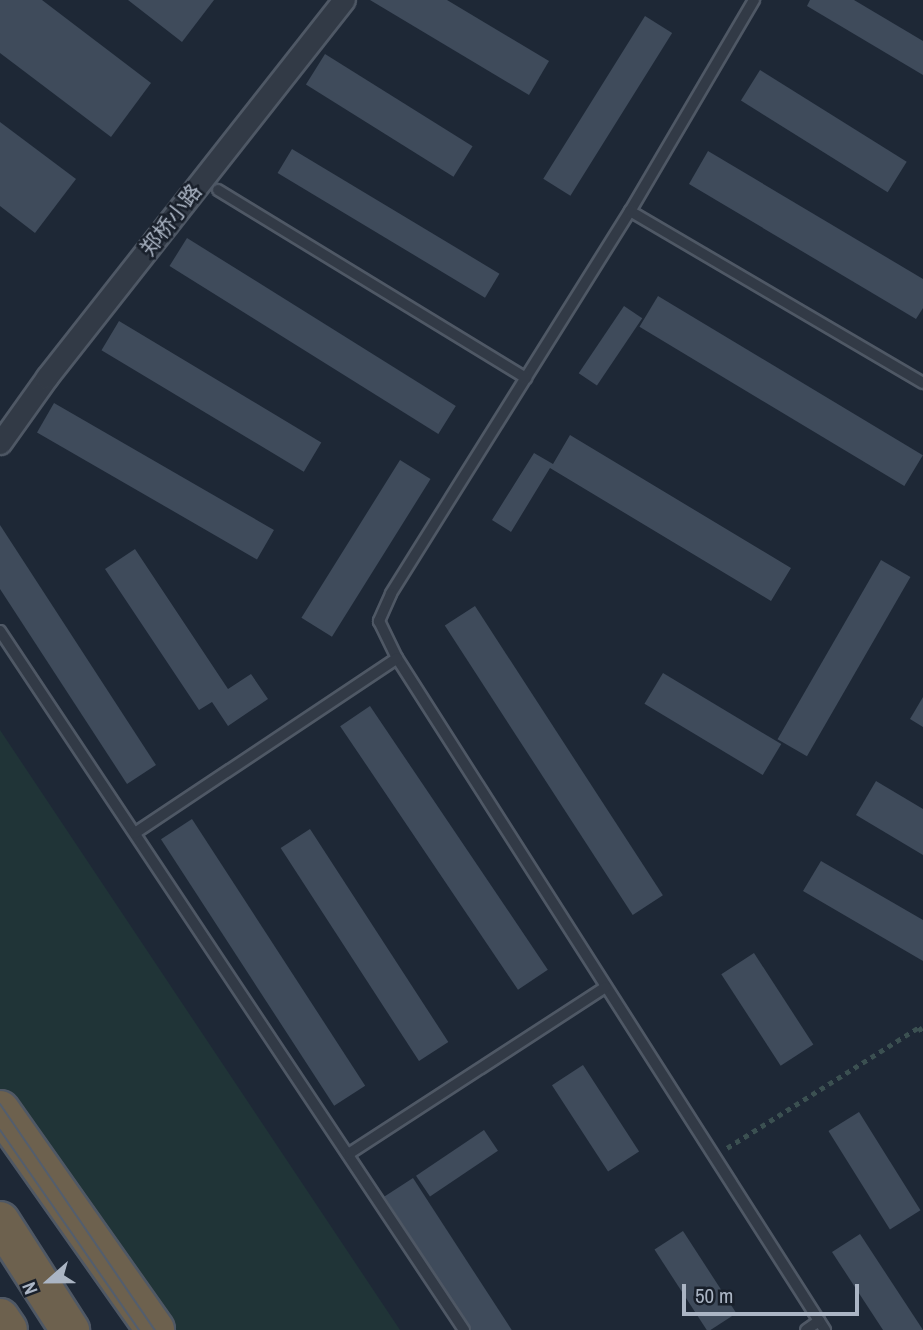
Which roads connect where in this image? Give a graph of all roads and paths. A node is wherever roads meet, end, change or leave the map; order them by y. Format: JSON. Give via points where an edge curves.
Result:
{"nodes":[{"id":1,"x":344,"y":0,"type":"edge"},
{"id":2,"x":754,"y":0,"type":"edge"},
{"id":3,"x":218,"y":190,"type":"dead end"},
{"id":4,"x":630,"y":211,"type":"junction"},
{"id":5,"x":526,"y":379,"type":"junction"},
{"id":6,"x":923,"y":383,"type":"edge"},
{"id":7,"x":0,"y":443,"type":"edge"},
{"id":8,"x":0,"y":631,"type":"edge"},
{"id":9,"x":397,"y":658,"type":"junction"},
{"id":10,"x":135,"y":833,"type":"junction"},
{"id":11,"x":606,"y":987,"type":"junction"},
{"id":12,"x":923,"y":1032,"type":"edge"},
{"id":13,"x":0,"y":1110,"type":"edge"},
{"id":14,"x":350,"y":1153,"type":"junction"},
{"id":15,"x":715,"y":1156,"type":"junction"},
{"id":16,"x":0,"y":1221,"type":"edge"},
{"id":17,"x":0,"y":1318,"type":"edge"},
{"id":18,"x":822,"y":1326,"type":"edge"},
{"id":19,"x":8,"y":1330,"type":"edge"},
{"id":20,"x":70,"y":1330,"type":"edge"},
{"id":21,"x":155,"y":1330,"type":"edge"},
{"id":22,"x":464,"y":1330,"type":"edge"},
{"id":23,"x":806,"y":1330,"type":"edge"}],
"edges":[{"from":1,"to":7,"type":"street","name":"郑桥小路"},
{"from":2,"to":4,"type":"lane"},
{"from":3,"to":5,"type":"lane"},
{"from":4,"to":5,"type":"lane"},
{"from":4,"to":6,"type":"lane"},
{"from":5,"to":9,"type":"lane","via":[[391,594],[379,621]]},
{"from":8,"to":10,"type":"lane"},
{"from":9,"to":10,"type":"lane"},
{"from":9,"to":11,"type":"lane"},
{"from":10,"to":14,"type":"lane"},
{"from":11,"to":14,"type":"lane"},
{"from":11,"to":15,"type":"lane"},
{"from":12,"to":15,"type":"path","via":[[919,1027]]},
{"from":13,"to":21,"type":"highway"},
{"from":14,"to":22,"type":"lane"},
{"from":15,"to":18,"type":"lane"},
{"from":16,"to":20,"type":"highway"},
{"from":17,"to":19,"type":"highway"},
{"from":18,"to":23,"type":"lane"}]}
